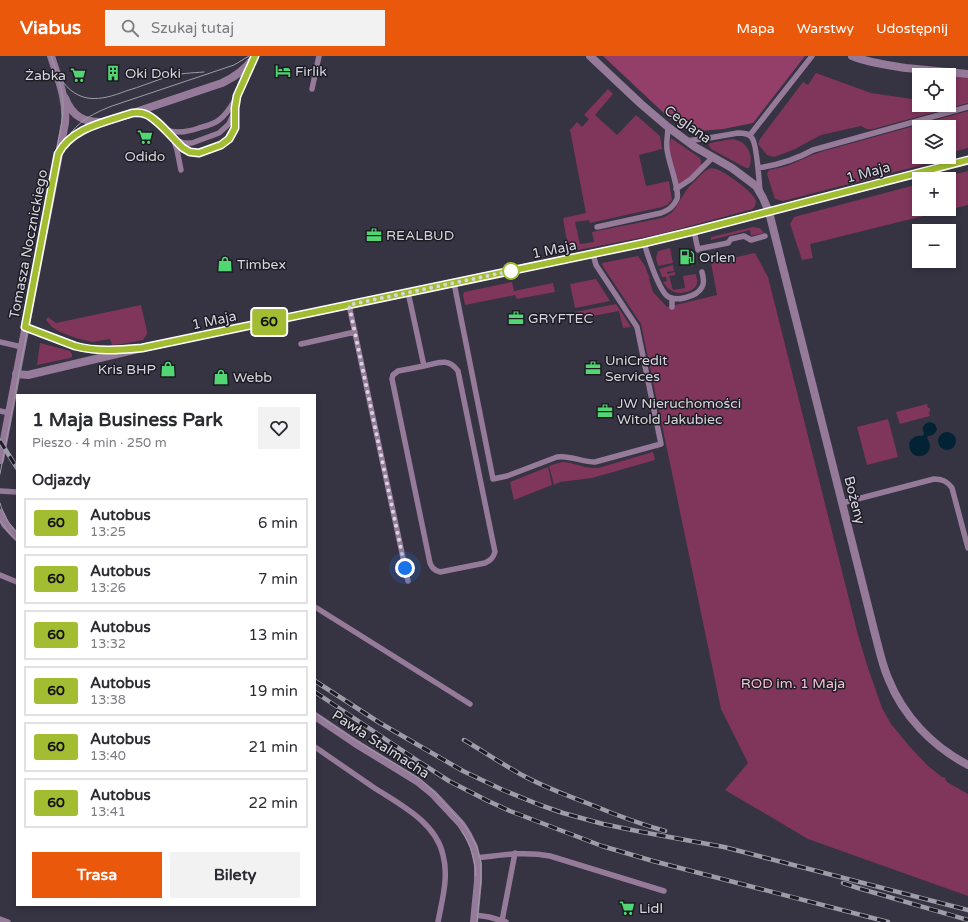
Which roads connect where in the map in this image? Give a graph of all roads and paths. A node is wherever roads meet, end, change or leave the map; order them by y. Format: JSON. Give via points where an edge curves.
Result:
{"nodes":[{"id":1,"x":51,"y":56,"type":"edge"},
{"id":2,"x":255,"y":56,"type":"edge"},
{"id":3,"x":320,"y":56,"type":"edge"},
{"id":4,"x":590,"y":56,"type":"edge"},
{"id":5,"x":812,"y":56,"type":"edge"},
{"id":6,"x":852,"y":56,"type":"edge"},
{"id":7,"x":968,"y":74,"type":"edge"},
{"id":8,"x":312,"y":89,"type":"dead end"},
{"id":9,"x":63,"y":91,"type":"junction"},
{"id":10,"x":239,"y":92,"type":"junction"},
{"id":11,"x":968,"y":106,"type":"edge"},
{"id":12,"x":235,"y":108,"type":"junction"},
{"id":13,"x":132,"y":113,"type":"junction"},
{"id":14,"x":106,"y":122,"type":"junction"},
{"id":15,"x":668,"y":127,"type":"junction"},
{"id":16,"x":163,"y":128,"type":"junction"},
{"id":17,"x":750,"y":135,"type":"junction"},
{"id":18,"x":172,"y":138,"type":"junction"},
{"id":19,"x":686,"y":141,"type":"junction"},
{"id":20,"x":58,"y":154,"type":"junction"},
{"id":21,"x":712,"y":157,"type":"junction"},
{"id":22,"x":968,"y":160,"type":"edge"},
{"id":23,"x":758,"y":168,"type":"junction"},
{"id":24,"x":181,"y":170,"type":"dead end"},
{"id":25,"x":676,"y":189,"type":"junction"},
{"id":26,"x":760,"y":192,"type":"junction"},
{"id":27,"x":769,"y":212,"type":"junction"},
{"id":28,"x":597,"y":227,"type":"dead end"},
{"id":29,"x":694,"y":231,"type":"junction"},
{"id":30,"x":765,"y":236,"type":"dead end"},
{"id":31,"x":644,"y":243,"type":"junction"},
{"id":32,"x":593,"y":254,"type":"junction"},
{"id":33,"x":702,"y":272,"type":"dead end"},
{"id":34,"x":454,"y":283,"type":"junction"},
{"id":35,"x":408,"y":292,"type":"junction"},
{"id":36,"x":672,"y":298,"type":"junction"},
{"id":37,"x":349,"y":305,"type":"junction"},
{"id":38,"x":672,"y":307,"type":"dead end"},
{"id":39,"x":25,"y":327,"type":"junction"},
{"id":40,"x":355,"y":332,"type":"junction"},
{"id":41,"x":0,"y":342,"type":"edge"},
{"id":42,"x":301,"y":344,"type":"dead end"},
{"id":43,"x":22,"y":347,"type":"junction"},
{"id":44,"x":142,"y":348,"type":"junction"},
{"id":45,"x":424,"y":366,"type":"junction"},
{"id":46,"x":16,"y":374,"type":"junction"},
{"id":47,"x":0,"y":411,"type":"edge"},
{"id":48,"x":9,"y":413,"type":"junction"},
{"id":49,"x":0,"y":460,"type":"edge"},
{"id":50,"x":0,"y":492,"type":"edge"},
{"id":51,"x":16,"y":492,"type":"edge"},
{"id":52,"x":842,"y":503,"type":"junction"},
{"id":53,"x":0,"y":513,"type":"edge"},
{"id":54,"x":16,"y":536,"type":"edge"},
{"id":55,"x":968,"y":548,"type":"edge"},
{"id":56,"x":0,"y":575,"type":"edge"},
{"id":57,"x":408,"y":581,"type":"dead end"},
{"id":58,"x":16,"y":582,"type":"edge"},
{"id":59,"x":316,"y":608,"type":"edge"},
{"id":60,"x":470,"y":704,"type":"dead end"},
{"id":61,"x":316,"y":717,"type":"edge"},
{"id":62,"x":316,"y":748,"type":"edge"},
{"id":63,"x":968,"y":764,"type":"edge"},
{"id":64,"x":515,"y":853,"type":"junction"},
{"id":65,"x":477,"y":858,"type":"junction"},
{"id":66,"x":664,"y":891,"type":"dead end"},
{"id":67,"x":474,"y":919,"type":"edge"},
{"id":68,"x":0,"y":920,"type":"edge"},
{"id":69,"x":504,"y":921,"type":"edge"},
{"id":70,"x":8,"y":922,"type":"edge"},
{"id":71,"x":438,"y":922,"type":"edge"}],
"edges":[{"from":1,"to":9,"type":"street","name":"Tomasza Nocznickiego"},
{"from":2,"to":10,"type":"lane"},
{"from":2,"to":13,"type":"street","via":[[240,72],[222,83]]},
{"from":3,"to":8,"type":"lane"},
{"from":4,"to":15,"type":"street","name":"Ceglana"},
{"from":5,"to":17,"type":"lane"},
{"from":6,"to":7,"type":"street","via":[[895,66]]},
{"from":9,"to":14,"type":"street","via":[[76,115],[86,121]]},
{"from":9,"to":20,"type":"street","name":"Tomasza Nocznickiego","via":[[65,118]]},
{"from":10,"to":12,"type":"lane"},
{"from":10,"to":16,"type":"lane","via":[[226,113],[214,123],[188,132],[173,132]]},
{"from":11,"to":23,"type":"lane","via":[[813,150],[785,163]]},
{"from":12,"to":18,"type":"lane","via":[[230,122],[219,133],[192,143]]},
{"from":12,"to":18,"type":"lane","via":[[233,131],[229,139],[221,145],[193,153],[184,150]]},
{"from":13,"to":14,"type":"street"},
{"from":13,"to":16,"type":"lane","via":[[146,114]]},
{"from":14,"to":20,"type":"street","via":[[74,136]]},
{"from":15,"to":19,"type":"street","name":"Ceglana"},
{"from":15,"to":25,"type":"lane","via":[[667,149]]},
{"from":16,"to":18,"type":"lane"},
{"from":17,"to":19,"type":"lane","via":[[738,132]]},
{"from":17,"to":23,"type":"lane","via":[[755,144]]},
{"from":18,"to":24,"type":"lane"},
{"from":19,"to":21,"type":"street","name":"Ceglana"},
{"from":20,"to":39,"type":"street","name":"Tomasza Nocznickiego"},
{"from":21,"to":25,"type":"lane","via":[[691,179]]},
{"from":21,"to":26,"type":"street","name":"Ceglana","via":[[741,174]]},
{"from":22,"to":27,"type":"street","name":"1 Maja"},
{"from":23,"to":26,"type":"lane"},
{"from":25,"to":28,"type":"lane","via":[[677,198],[667,210]]},
{"from":26,"to":27,"type":"street","name":"Ceglana"},
{"from":27,"to":29,"type":"street","name":"1 Maja"},
{"from":27,"to":52,"type":"street","name":"Bożeny"},
{"from":29,"to":30,"type":"lane","via":[[698,249],[744,236],[751,240]]},
{"from":29,"to":31,"type":"street","name":"1 Maja"},
{"from":31,"to":32,"type":"street","name":"1 Maja"},
{"from":31,"to":36,"type":"lane","via":[[662,290]]},
{"from":32,"to":34,"type":"street","name":"1 Maja"},
{"from":32,"to":34,"type":"lane","via":[[596,265],[636,327],[661,444],[595,462],[562,456],[493,479]]},
{"from":33,"to":36,"type":"lane","via":[[703,284],[696,294],[679,299]]},
{"from":34,"to":35,"type":"street","name":"1 Maja"},
{"from":35,"to":37,"type":"street","name":"1 Maja"},
{"from":35,"to":45,"type":"lane"},
{"from":36,"to":38,"type":"lane"},
{"from":37,"to":40,"type":"lane"},
{"from":37,"to":44,"type":"street","name":"1 Maja"},
{"from":39,"to":43,"type":"street","name":"Tomasza Nocznickiego"},
{"from":39,"to":44,"type":"street","name":"1 Maja","via":[[84,349]]},
{"from":40,"to":42,"type":"lane"},
{"from":40,"to":57,"type":"lane"},
{"from":41,"to":43,"type":"lane"},
{"from":43,"to":46,"type":"street","name":"Tomasza Nocznickiego"},
{"from":44,"to":46,"type":"street","name":"1 Maja","via":[[31,374]]},
{"from":45,"to":45,"type":"lane","via":[[398,371],[393,374],[392,379],[430,564],[440,572],[485,563],[491,560],[495,552],[458,371],[450,363],[444,362]]},
{"from":46,"to":48,"type":"street","name":"Tomasza Nocznickiego"},
{"from":47,"to":48,"type":"lane"},
{"from":48,"to":49,"type":"street","name":"Tomasza Nocznickiego"},
{"from":50,"to":51,"type":"lane"},
{"from":52,"to":55,"type":"lane","via":[[934,479],[945,481],[952,488]]},
{"from":52,"to":63,"type":"street","name":"Bożeny","via":[[882,660],[895,693],[908,714],[927,736],[954,758]]},
{"from":53,"to":54,"type":"street"},
{"from":56,"to":58,"type":"lane"},
{"from":59,"to":60,"type":"lane"},
{"from":61,"to":65,"type":"street","name":"Pawła Stalmacha","via":[[423,786],[463,828],[472,842]]},
{"from":62,"to":71,"type":"lane","via":[[414,814],[440,843],[444,856],[445,882]]},
{"from":64,"to":65,"type":"lane"},
{"from":64,"to":66,"type":"lane","via":[[550,856]]},
{"from":64,"to":69,"type":"lane"},
{"from":65,"to":67,"type":"street","name":"Pawła Stalmacha","via":[[478,881]]},
{"from":67,"to":69,"type":"lane","via":[[489,917]]},
{"from":68,"to":70,"type":"lane"}]}
